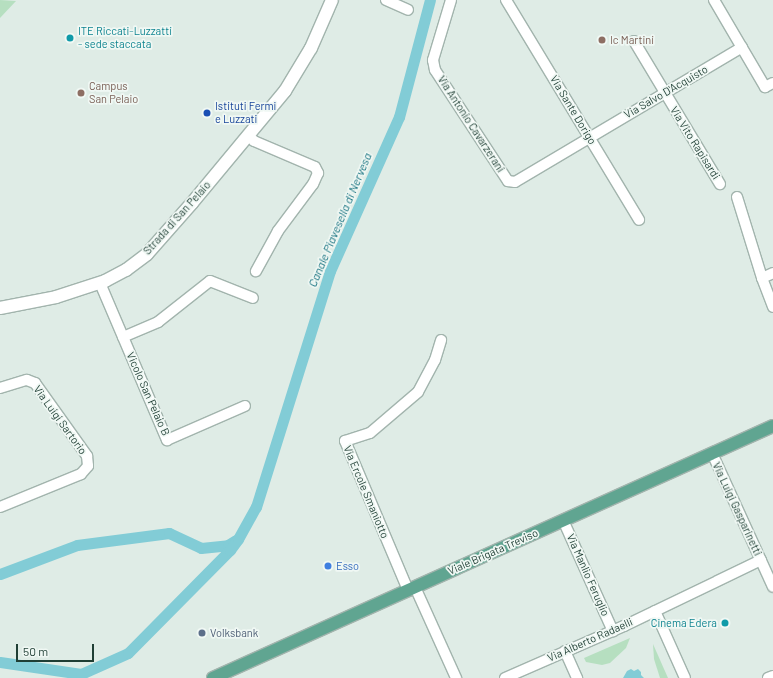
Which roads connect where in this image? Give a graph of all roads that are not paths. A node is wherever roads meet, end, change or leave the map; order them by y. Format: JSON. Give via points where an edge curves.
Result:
{"nodes":[{"id":1,"x":332,"y":0,"type":"edge"},
{"id":2,"x":386,"y":0,"type":"edge"},
{"id":3,"x":451,"y":0,"type":"edge"},
{"id":4,"x":506,"y":0,"type":"edge"},
{"id":5,"x":714,"y":0,"type":"edge"},
{"id":6,"x":408,"y":10,"type":"dead end"},
{"id":7,"x":634,"y":41,"type":"dead end"},
{"id":8,"x":742,"y":48,"type":"junction"},
{"id":9,"x":773,"y":83,"type":"edge"},
{"id":10,"x":664,"y":93,"type":"junction"},
{"id":11,"x":249,"y":136,"type":"junction"},
{"id":12,"x":589,"y":137,"type":"junction"},
{"id":13,"x":720,"y":184,"type":"dead end"},
{"id":14,"x":737,"y":197,"type":"dead end"},
{"id":15,"x":639,"y":220,"type":"dead end"},
{"id":16,"x":256,"y":271,"type":"dead end"},
{"id":17,"x":773,"y":273,"type":"edge"},
{"id":18,"x":762,"y":278,"type":"junction"},
{"id":19,"x":100,"y":283,"type":"junction"},
{"id":20,"x":253,"y":298,"type":"dead end"},
{"id":21,"x":773,"y":307,"type":"edge"},
{"id":22,"x":0,"y":308,"type":"edge"},
{"id":23,"x":123,"y":337,"type":"junction"},
{"id":24,"x":441,"y":340,"type":"dead end"},
{"id":25,"x":0,"y":388,"type":"edge"},
{"id":26,"x":245,"y":406,"type":"dead end"},
{"id":27,"x":773,"y":426,"type":"edge"},
{"id":28,"x":712,"y":453,"type":"junction"},
{"id":29,"x":0,"y":507,"type":"edge"},
{"id":30,"x":563,"y":520,"type":"junction"},
{"id":31,"x":761,"y":560,"type":"junction"},
{"id":32,"x":773,"y":587,"type":"edge"},
{"id":33,"x":412,"y":588,"type":"junction"},
{"id":34,"x":655,"y":611,"type":"junction"},
{"id":35,"x":613,"y":631,"type":"junction"},
{"id":36,"x":565,"y":651,"type":"junction"},
{"id":37,"x":773,"y":676,"type":"edge"},
{"id":38,"x":217,"y":677,"type":"edge"},
{"id":39,"x":456,"y":678,"type":"edge"},
{"id":40,"x":505,"y":678,"type":"edge"},
{"id":41,"x":577,"y":678,"type":"edge"},
{"id":42,"x":686,"y":678,"type":"edge"},
{"id":43,"x":768,"y":678,"type":"edge"}],
"edges":[{"from":1,"to":11,"type":"street","name":"Strada di San Pelaio","via":[[301,66]]},
{"from":2,"to":6,"type":"street"},
{"from":3,"to":12,"type":"street","name":"Via Antonio Cavarzerani","via":[[433,60],[435,70],[508,181],[515,182]]},
{"from":4,"to":12,"type":"street","name":"Via Sante Dorigo"},
{"from":5,"to":8,"type":"street"},
{"from":7,"to":10,"type":"street","name":"Via Vito Rapisardi"},
{"from":8,"to":9,"type":"street","via":[[766,87]]},
{"from":8,"to":10,"type":"street","name":"Via Salvo D'Acquisto"},
{"from":10,"to":12,"type":"street","name":"Via Salvo D'Acquisto"},
{"from":10,"to":13,"type":"street","name":"Via Vito Rapisardi"},
{"from":11,"to":16,"type":"street","via":[[254,141],[314,167],[318,173],[313,184],[278,231]]},
{"from":11,"to":19,"type":"street","name":"Strada di San Pelaio","via":[[152,248],[126,270]]},
{"from":12,"to":15,"type":"street","name":"Via Sante Dorigo"},
{"from":14,"to":18,"type":"street"},
{"from":17,"to":18,"type":"street"},
{"from":18,"to":21,"type":"street"},
{"from":19,"to":22,"type":"street","name":"Strada di San Pelaio","via":[[56,297]]},
{"from":19,"to":23,"type":"street","name":"Vicolo San Pelaio B"},
{"from":20,"to":23,"type":"street","via":[[210,281],[158,322]]},
{"from":23,"to":26,"type":"street","name":"Vicolo San Pelaio B","via":[[167,440]]},
{"from":24,"to":33,"type":"street","name":"Via Ercole Smaniotto","via":[[436,360],[418,392],[370,433],[345,441]]},
{"from":25,"to":29,"type":"street","name":"Via Luigi Sartorio","via":[[27,380],[35,384],[87,456],[88,466],[81,474]]},
{"from":27,"to":28,"type":"main road","name":"Viale Brigata Treviso"},
{"from":28,"to":30,"type":"main road","name":"Viale Brigata Treviso"},
{"from":28,"to":31,"type":"street","name":"Via Luigi Gasparinetti"},
{"from":30,"to":33,"type":"main road","name":"Viale Brigata Treviso"},
{"from":30,"to":35,"type":"street","name":"Via Manlio Feruglio"},
{"from":31,"to":32,"type":"street","name":"Via Luigi Gasparinetti"},
{"from":31,"to":34,"type":"street","name":"Via Alberto Radaelli"},
{"from":33,"to":38,"type":"main road","name":"Viale Brigata Treviso"},
{"from":33,"to":39,"type":"street"},
{"from":34,"to":35,"type":"street","name":"Via Alberto Radaelli"},
{"from":34,"to":42,"type":"street"},
{"from":35,"to":36,"type":"street","name":"Via Alberto Radaelli"},
{"from":36,"to":40,"type":"street","name":"Via Alberto Radaelli"},
{"from":36,"to":41,"type":"street"},
{"from":37,"to":43,"type":"street"}]}
